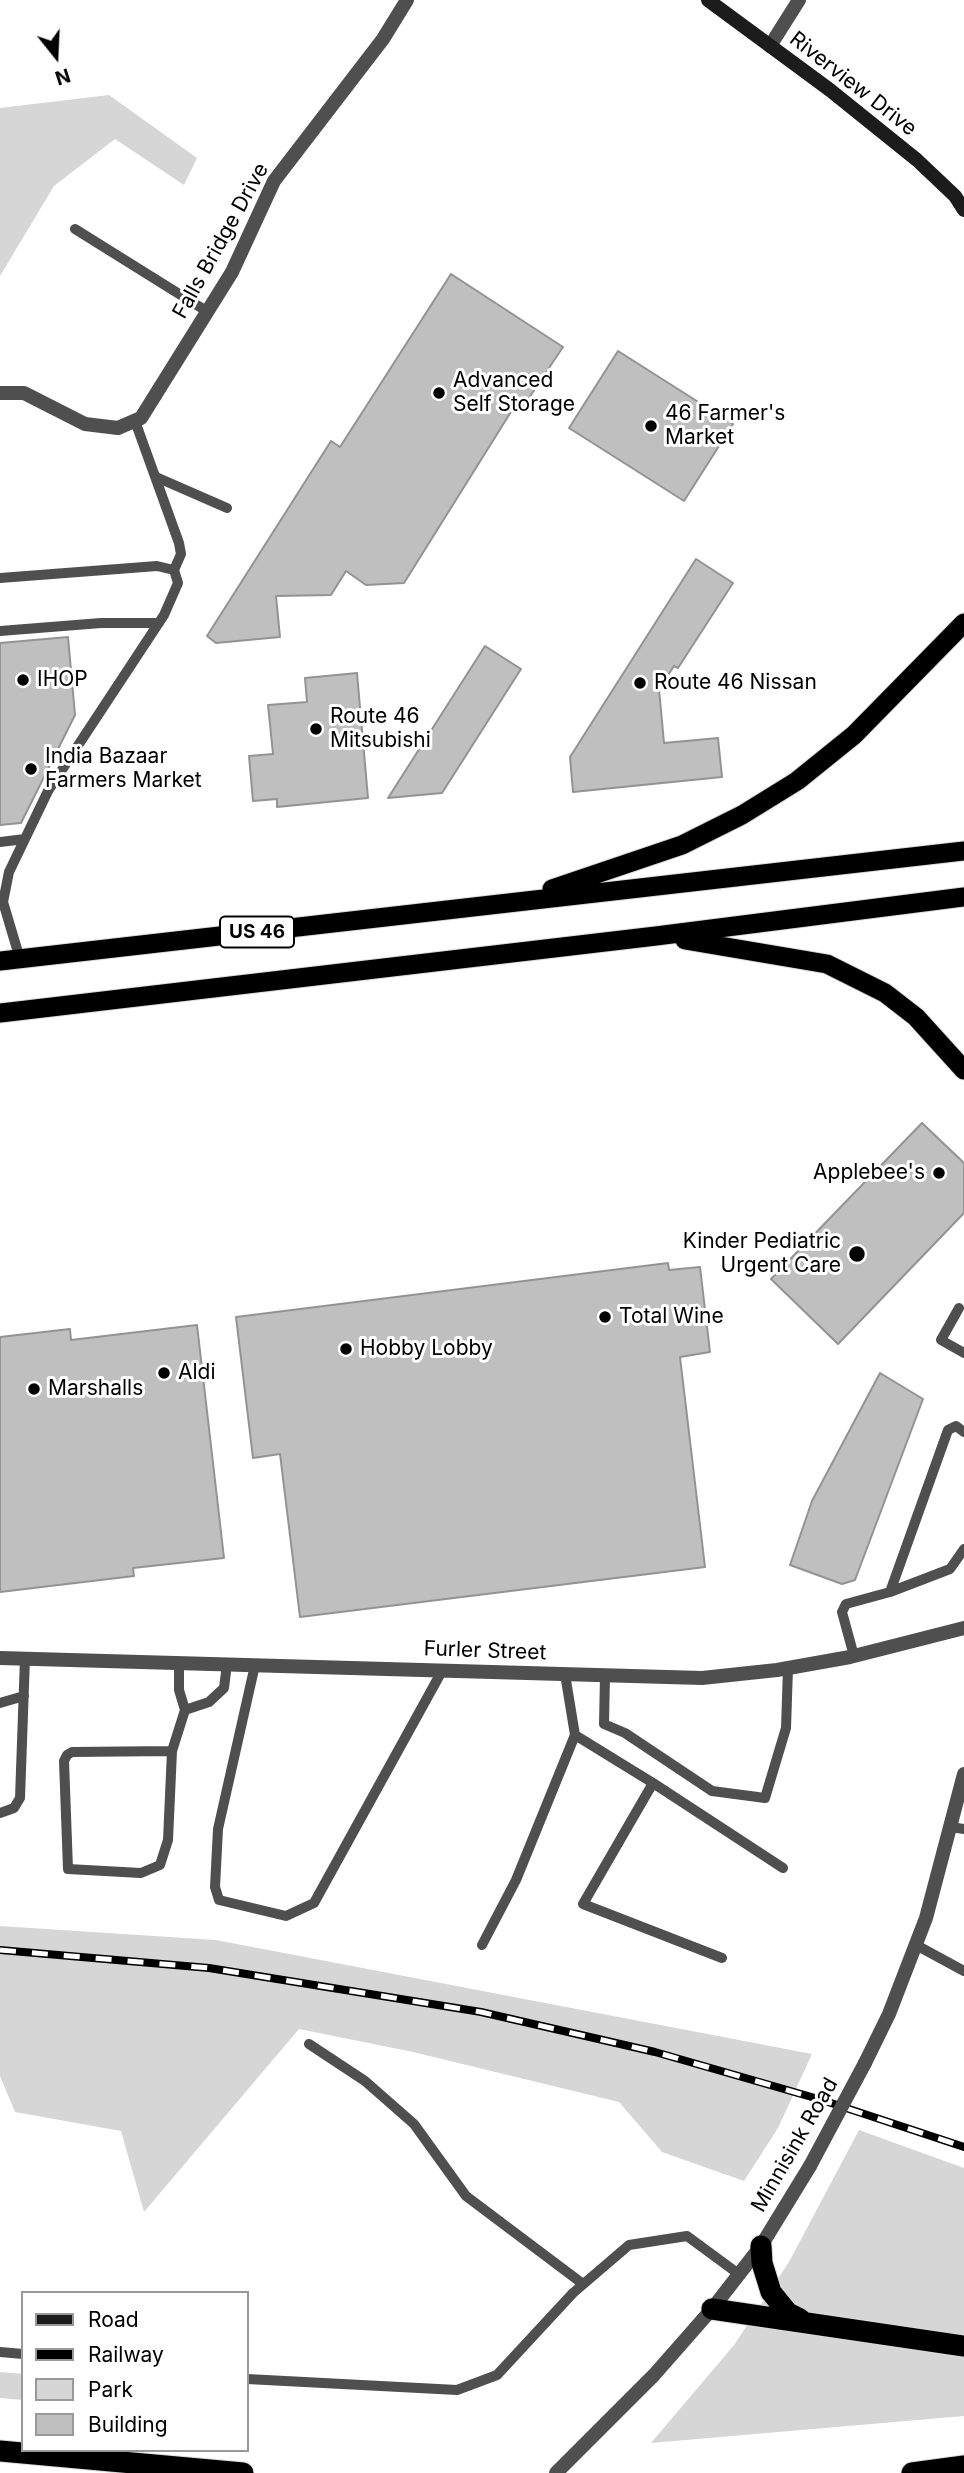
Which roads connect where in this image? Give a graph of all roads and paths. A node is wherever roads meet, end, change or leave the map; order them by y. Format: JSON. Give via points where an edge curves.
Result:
{"nodes":[{"id":1,"x":407,"y":0,"type":"edge"},
{"id":2,"x":708,"y":0,"type":"edge"},
{"id":3,"x":799,"y":0,"type":"edge"},
{"id":4,"x":770,"y":46,"type":"junction"},
{"id":5,"x":964,"y":210,"type":"edge"},
{"id":6,"x":75,"y":229,"type":"dead end"},
{"id":7,"x":208,"y":312,"type":"junction"},
{"id":8,"x":0,"y":393,"type":"edge"},
{"id":9,"x":135,"y":421,"type":"junction"},
{"id":10,"x":156,"y":477,"type":"junction"},
{"id":11,"x":227,"y":508,"type":"dead end"},
{"id":12,"x":174,"y":570,"type":"junction"},
{"id":13,"x":0,"y":578,"type":"edge"},
{"id":14,"x":159,"y":623,"type":"junction"},
{"id":15,"x":964,"y":623,"type":"edge"},
{"id":16,"x":0,"y":631,"type":"edge"},
{"id":17,"x":25,"y":839,"type":"junction"},
{"id":18,"x":0,"y":842,"type":"edge"},
{"id":19,"x":964,"y":851,"type":"edge"},
{"id":20,"x":964,"y":897,"type":"edge"},
{"id":21,"x":514,"y":902,"type":"junction"},
{"id":22,"x":656,"y":936,"type":"junction"},
{"id":23,"x":20,"y":959,"type":"junction"},
{"id":24,"x":0,"y":961,"type":"edge"},
{"id":25,"x":0,"y":1013,"type":"edge"},
{"id":26,"x":964,"y":1070,"type":"edge"},
{"id":27,"x":962,"y":1306,"type":"edge"},
{"id":28,"x":964,"y":1353,"type":"edge"},
{"id":29,"x":964,"y":1432,"type":"edge"},
{"id":30,"x":964,"y":1549,"type":"edge"},
{"id":31,"x":890,"y":1592,"type":"junction"},
{"id":32,"x":964,"y":1628,"type":"edge"},
{"id":33,"x":854,"y":1656,"type":"junction"},
{"id":34,"x":0,"y":1658,"type":"edge"},
{"id":35,"x":25,"y":1658,"type":"junction"},
{"id":36,"x":179,"y":1663,"type":"junction"},
{"id":37,"x":227,"y":1664,"type":"junction"},
{"id":38,"x":255,"y":1665,"type":"junction"},
{"id":39,"x":788,"y":1668,"type":"junction"},
{"id":40,"x":442,"y":1671,"type":"junction"},
{"id":41,"x":565,"y":1674,"type":"junction"},
{"id":42,"x":605,"y":1676,"type":"junction"},
{"id":43,"x":24,"y":1696,"type":"junction"},
{"id":44,"x":0,"y":1703,"type":"edge"},
{"id":45,"x":185,"y":1710,"type":"junction"},
{"id":46,"x":575,"y":1735,"type":"junction"},
{"id":47,"x":172,"y":1751,"type":"junction"},
{"id":48,"x":964,"y":1774,"type":"edge"},
{"id":49,"x":653,"y":1783,"type":"junction"},
{"id":50,"x":0,"y":1813,"type":"edge"},
{"id":51,"x":957,"y":1828,"type":"edge"},
{"id":52,"x":783,"y":1868,"type":"dead end"},
{"id":53,"x":482,"y":1945,"type":"dead end"},
{"id":54,"x":916,"y":1945,"type":"junction"},
{"id":55,"x":722,"y":1958,"type":"dead end"},
{"id":56,"x":964,"y":1971,"type":"edge"},
{"id":57,"x":309,"y":2045,"type":"dead end"},
{"id":58,"x":761,"y":2246,"type":"junction"},
{"id":59,"x":740,"y":2275,"type":"junction"},
{"id":60,"x":583,"y":2284,"type":"junction"},
{"id":61,"x":712,"y":2309,"type":"junction"},
{"id":62,"x":823,"y":2325,"type":"junction"},
{"id":63,"x":964,"y":2346,"type":"edge"},
{"id":64,"x":0,"y":2352,"type":"edge"},
{"id":65,"x":21,"y":2354,"type":"edge"},
{"id":66,"x":248,"y":2379,"type":"edge"},
{"id":67,"x":0,"y":2451,"type":"edge"},
{"id":68,"x":964,"y":2466,"type":"edge"},
{"id":69,"x":243,"y":2473,"type":"edge"},
{"id":70,"x":556,"y":2473,"type":"edge"},
{"id":71,"x":912,"y":2473,"type":"edge"}],
"edges":[{"from":1,"to":7,"type":"street","name":"Falls Bridge Drive","via":[[383,39],[274,181]]},
{"from":2,"to":4,"type":"main road","name":"Riverview Drive"},
{"from":3,"to":4,"type":"street"},
{"from":4,"to":5,"type":"main road","name":"Riverview Drive","via":[[917,160]]},
{"from":6,"to":7,"type":"lane"},
{"from":7,"to":9,"type":"street","name":"Falls Bridge Drive"},
{"from":8,"to":9,"type":"street","via":[[24,393],[85,424],[118,428]]},
{"from":9,"to":10,"type":"lane"},
{"from":10,"to":11,"type":"lane"},
{"from":10,"to":12,"type":"lane","via":[[179,543],[181,554]]},
{"from":12,"to":13,"type":"lane","via":[[157,566]]},
{"from":12,"to":14,"type":"lane","via":[[178,583]]},
{"from":14,"to":16,"type":"lane"},
{"from":14,"to":17,"type":"lane","via":[[48,792]]},
{"from":15,"to":21,"type":"highway","via":[[854,735],[797,781],[682,845]]},
{"from":17,"to":18,"type":"lane"},
{"from":17,"to":23,"type":"lane","via":[[9,872],[3,902]]},
{"from":19,"to":21,"type":"highway","number":"US 46"},
{"from":20,"to":22,"type":"highway"},
{"from":21,"to":23,"type":"highway","number":"US 46"},
{"from":22,"to":25,"type":"highway"},
{"from":22,"to":26,"type":"highway","via":[[827,964],[885,993],[916,1017]]},
{"from":23,"to":24,"type":"highway","number":"US 46"},
{"from":27,"to":28,"type":"lane","via":[[941,1340]]},
{"from":29,"to":31,"type":"lane","via":[[956,1426],[948,1430]]},
{"from":30,"to":31,"type":"lane","via":[[950,1569]]},
{"from":31,"to":33,"type":"lane","via":[[846,1604],[842,1612]]},
{"from":32,"to":33,"type":"street","name":"Furler Street"},
{"from":33,"to":39,"type":"street","name":"Furler Street"},
{"from":34,"to":35,"type":"street","name":"Furler Street"},
{"from":35,"to":36,"type":"street","name":"Furler Street"},
{"from":35,"to":43,"type":"lane"},
{"from":36,"to":37,"type":"street","name":"Furler Street"},
{"from":36,"to":45,"type":"lane","via":[[178,1690]]},
{"from":37,"to":38,"type":"street","name":"Furler Street"},
{"from":37,"to":45,"type":"lane","via":[[224,1688],[209,1702]]},
{"from":38,"to":40,"type":"street","name":"Furler Street"},
{"from":38,"to":40,"type":"lane","via":[[218,1829],[215,1887],[219,1900],[286,1916],[314,1903]]},
{"from":39,"to":42,"type":"street","name":"Furler Street","via":[[702,1678]]},
{"from":39,"to":42,"type":"lane","via":[[786,1728],[765,1798],[712,1791],[604,1724]]},
{"from":40,"to":41,"type":"street","name":"Furler Street"},
{"from":41,"to":42,"type":"street","name":"Furler Street"},
{"from":41,"to":46,"type":"lane"},
{"from":43,"to":44,"type":"lane"},
{"from":43,"to":50,"type":"lane","via":[[20,1798],[14,1808]]},
{"from":45,"to":47,"type":"lane"},
{"from":46,"to":49,"type":"lane"},
{"from":46,"to":53,"type":"lane","via":[[516,1880]]},
{"from":47,"to":47,"type":"lane","via":[[168,1840],[160,1865],[141,1873],[68,1869],[67,1755]]},
{"from":48,"to":51,"type":"street","name":"Minnisink Road"},
{"from":49,"to":52,"type":"lane"},
{"from":49,"to":55,"type":"lane","via":[[583,1904]]},
{"from":51,"to":54,"type":"street","name":"Minnisink Road"},
{"from":54,"to":56,"type":"lane"},
{"from":54,"to":58,"type":"street","name":"Minnisink Road","bridge":true,"via":[[865,2063]]},
{"from":57,"to":60,"type":"lane","via":[[365,2081],[414,2124],[466,2196]]},
{"from":58,"to":59,"type":"street","name":"Minnisink Road"},
{"from":58,"to":62,"type":"highway","via":[[765,2278],[778,2304],[802,2320]]},
{"from":59,"to":60,"type":"lane","via":[[687,2236],[629,2245]]},
{"from":59,"to":61,"type":"street","name":"Minnisink Road"},
{"from":60,"to":66,"type":"lane","via":[[497,2375],[457,2390]]},
{"from":61,"to":62,"type":"highway"},
{"from":61,"to":70,"type":"street","name":"Minnisink Road"},
{"from":62,"to":63,"type":"highway"},
{"from":64,"to":65,"type":"lane"},
{"from":67,"to":69,"type":"highway"},
{"from":68,"to":71,"type":"highway"}]}
